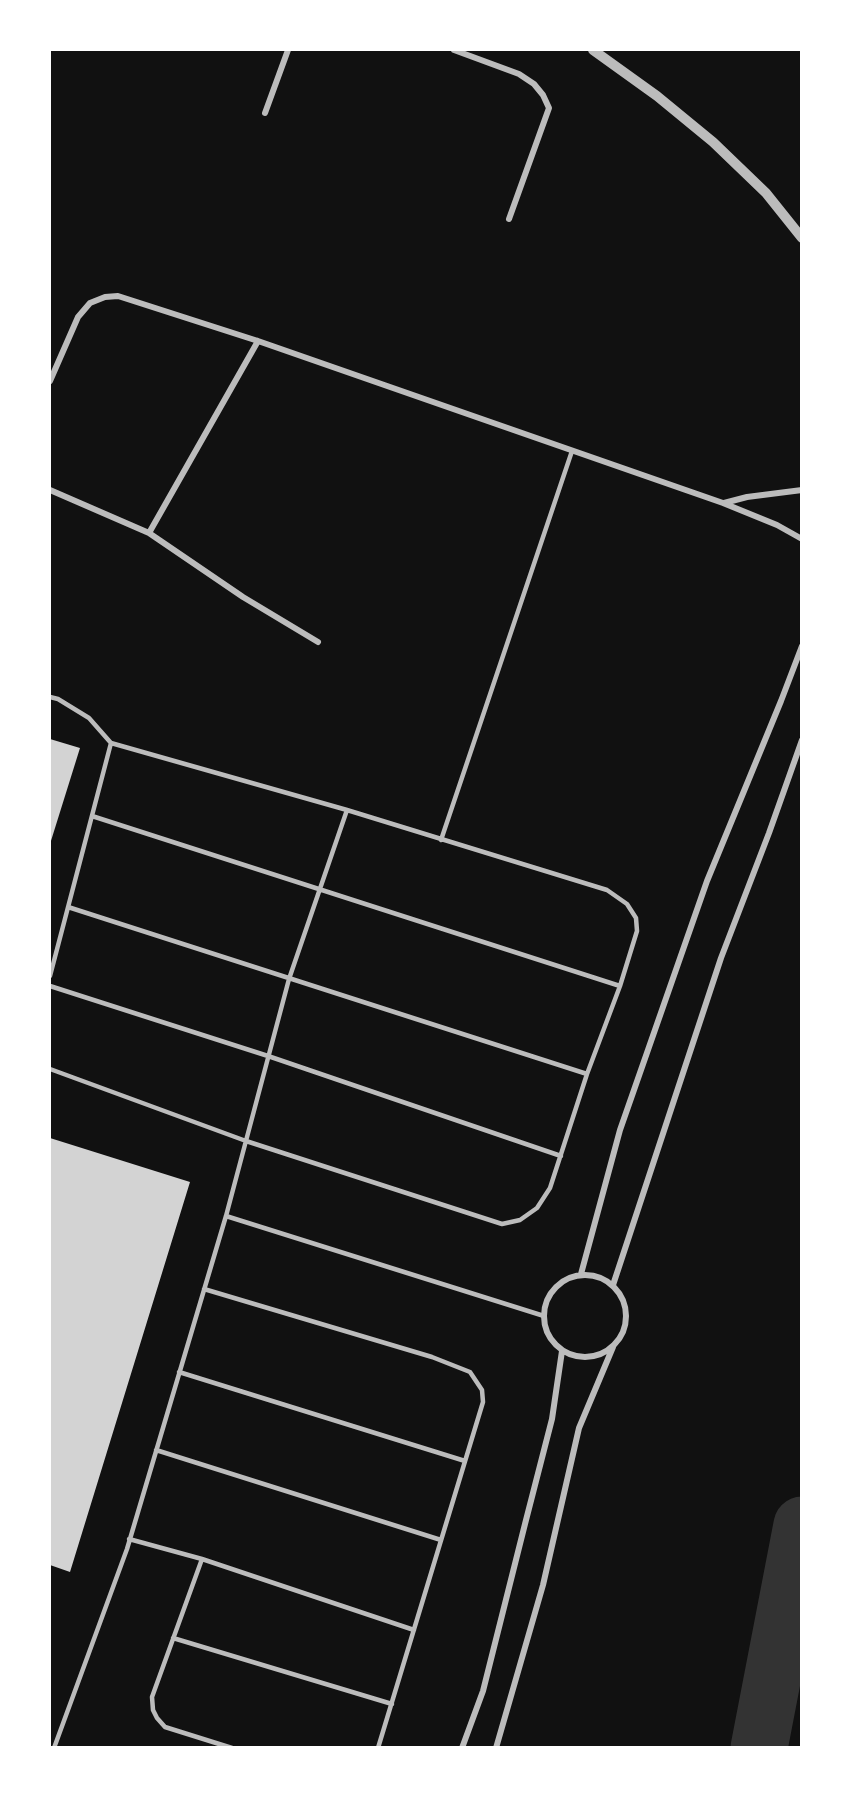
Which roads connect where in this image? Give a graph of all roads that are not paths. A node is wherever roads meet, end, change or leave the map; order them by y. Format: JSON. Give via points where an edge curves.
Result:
{"nodes":[{"id":1,"x":288,"y":50,"type":"edge"},
{"id":2,"x":454,"y":50,"type":"edge"},
{"id":3,"x":593,"y":50,"type":"edge"},
{"id":4,"x":265,"y":113,"type":"dead end"},
{"id":5,"x":509,"y":219,"type":"dead end"},
{"id":6,"x":801,"y":238,"type":"edge"},
{"id":7,"x":258,"y":341,"type":"junction"},
{"id":8,"x":50,"y":381,"type":"edge"},
{"id":9,"x":572,"y":451,"type":"junction"},
{"id":10,"x":50,"y":490,"type":"edge"},
{"id":11,"x":801,"y":490,"type":"edge"},
{"id":12,"x":723,"y":503,"type":"junction"},
{"id":13,"x":149,"y":533,"type":"junction"},
{"id":14,"x":801,"y":539,"type":"edge"},
{"id":15,"x":318,"y":642,"type":"dead end"},
{"id":16,"x":801,"y":646,"type":"edge"},
{"id":17,"x":50,"y":697,"type":"edge"},
{"id":18,"x":801,"y":740,"type":"edge"},
{"id":19,"x":111,"y":743,"type":"junction"},
{"id":20,"x":347,"y":810,"type":"junction"},
{"id":21,"x":92,"y":816,"type":"junction"},
{"id":22,"x":441,"y":840,"type":"junction"},
{"id":23,"x":320,"y":888,"type":"junction"},
{"id":24,"x":68,"y":907,"type":"junction"},
{"id":25,"x":50,"y":976,"type":"edge"},
{"id":26,"x":289,"y":979,"type":"junction"},
{"id":27,"x":50,"y":986,"type":"edge"},
{"id":28,"x":620,"y":986,"type":"junction"},
{"id":29,"x":268,"y":1056,"type":"junction"},
{"id":30,"x":50,"y":1069,"type":"edge"},
{"id":31,"x":587,"y":1074,"type":"junction"},
{"id":32,"x":246,"y":1141,"type":"junction"},
{"id":33,"x":561,"y":1156,"type":"junction"},
{"id":34,"x":226,"y":1216,"type":"junction"},
{"id":35,"x":582,"y":1274,"type":"junction"},
{"id":36,"x":613,"y":1285,"type":"junction"},
{"id":37,"x":204,"y":1289,"type":"junction"},
{"id":38,"x":544,"y":1316,"type":"junction"},
{"id":39,"x":613,"y":1347,"type":"junction"},
{"id":40,"x":562,"y":1351,"type":"junction"},
{"id":41,"x":179,"y":1372,"type":"junction"},
{"id":42,"x":156,"y":1449,"type":"junction"},
{"id":43,"x":465,"y":1461,"type":"junction"},
{"id":44,"x":129,"y":1539,"type":"junction"},
{"id":45,"x":441,"y":1540,"type":"junction"},
{"id":46,"x":202,"y":1559,"type":"junction"},
{"id":47,"x":414,"y":1630,"type":"junction"},
{"id":48,"x":173,"y":1638,"type":"junction"},
{"id":49,"x":392,"y":1704,"type":"junction"},
{"id":50,"x":54,"y":1748,"type":"edge"},
{"id":51,"x":232,"y":1748,"type":"edge"},
{"id":52,"x":378,"y":1748,"type":"edge"},
{"id":53,"x":462,"y":1748,"type":"edge"},
{"id":54,"x":495,"y":1748,"type":"edge"}],
"edges":[{"from":1,"to":4,"type":"street"},
{"from":2,"to":5,"type":"street","via":[[519,74],[534,84],[549,108]]},
{"from":3,"to":6,"type":"street","via":[[713,142],[766,193]]},
{"from":7,"to":8,"type":"street","via":[[139,302],[105,297],[90,303],[78,317]]},
{"from":7,"to":9,"type":"street"},
{"from":7,"to":13,"type":"street"},
{"from":9,"to":12,"type":"street"},
{"from":9,"to":22,"type":"lane"},
{"from":10,"to":13,"type":"street"},
{"from":11,"to":12,"type":"street"},
{"from":12,"to":14,"type":"street"},
{"from":13,"to":15,"type":"street"},
{"from":16,"to":35,"type":"street","via":[[706,881],[620,1130]]},
{"from":17,"to":19,"type":"lane","via":[[89,718]]},
{"from":18,"to":36,"type":"street","via":[[721,958]]},
{"from":19,"to":20,"type":"lane"},
{"from":19,"to":21,"type":"lane"},
{"from":20,"to":22,"type":"lane"},
{"from":20,"to":23,"type":"lane"},
{"from":21,"to":23,"type":"lane"},
{"from":21,"to":24,"type":"lane"},
{"from":22,"to":28,"type":"lane","via":[[607,890],[627,904],[636,918],[637,931]]},
{"from":23,"to":26,"type":"lane"},
{"from":23,"to":28,"type":"lane"},
{"from":24,"to":25,"type":"lane"},
{"from":24,"to":26,"type":"lane"},
{"from":26,"to":29,"type":"lane"},
{"from":26,"to":31,"type":"lane"},
{"from":27,"to":29,"type":"lane"},
{"from":28,"to":31,"type":"lane"},
{"from":29,"to":32,"type":"lane"},
{"from":29,"to":33,"type":"lane"},
{"from":30,"to":32,"type":"lane"},
{"from":31,"to":33,"type":"lane"},
{"from":32,"to":33,"type":"lane","via":[[502,1224],[520,1220],[537,1208],[550,1188]]},
{"from":32,"to":34,"type":"lane"},
{"from":34,"to":37,"type":"lane"},
{"from":34,"to":38,"type":"lane"},
{"from":35,"to":36,"type":"street","via":[[604,1278]]},
{"from":35,"to":38,"type":"street","via":[[558,1283],[545,1303]]},
{"from":36,"to":39,"type":"street","via":[[626,1309],[622,1336]]},
{"from":37,"to":41,"type":"lane"},
{"from":37,"to":43,"type":"lane","via":[[432,1357],[470,1372],[482,1390],[483,1402]]},
{"from":38,"to":40,"type":"street","via":[[549,1335]]},
{"from":39,"to":40,"type":"street","via":[[588,1358]]},
{"from":39,"to":54,"type":"street","via":[[579,1428],[543,1585]]},
{"from":40,"to":53,"type":"street","via":[[552,1419],[523,1535],[483,1691]]},
{"from":41,"to":42,"type":"lane"},
{"from":41,"to":43,"type":"lane"},
{"from":42,"to":44,"type":"lane"},
{"from":42,"to":45,"type":"lane"},
{"from":43,"to":45,"type":"lane"},
{"from":44,"to":46,"type":"lane"},
{"from":44,"to":50,"type":"lane"},
{"from":45,"to":47,"type":"lane"},
{"from":46,"to":47,"type":"lane"},
{"from":46,"to":48,"type":"lane"},
{"from":47,"to":49,"type":"lane"},
{"from":48,"to":49,"type":"lane"},
{"from":48,"to":51,"type":"lane","via":[[152,1697],[157,1718],[165,1727]]},
{"from":49,"to":52,"type":"lane"}]}
